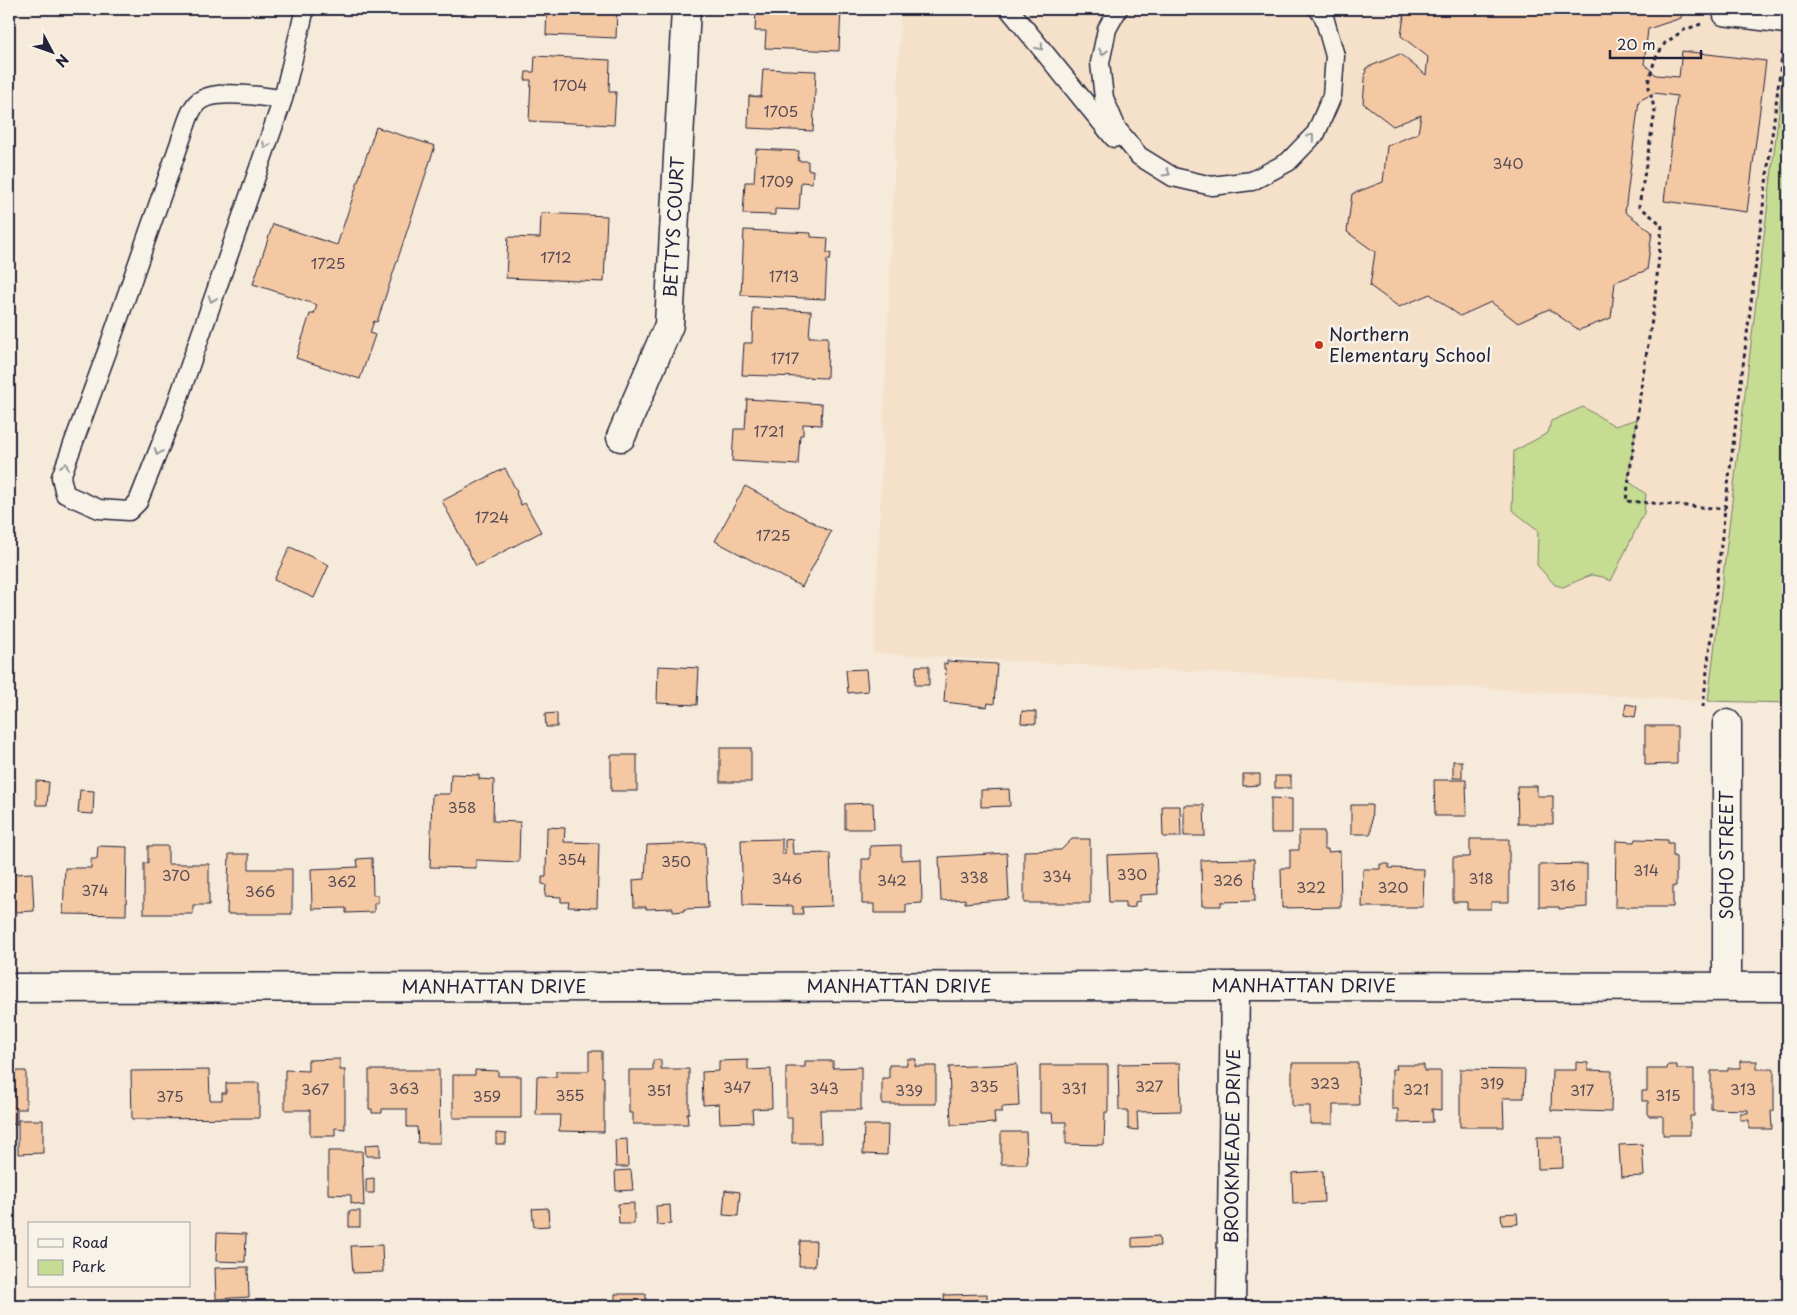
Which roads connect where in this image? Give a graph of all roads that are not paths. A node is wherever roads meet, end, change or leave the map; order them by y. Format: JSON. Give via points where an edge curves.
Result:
{"nodes":[{"id":1,"x":304,"y":9,"type":"edge"},
{"id":2,"x":686,"y":9,"type":"edge"},
{"id":3,"x":1009,"y":9,"type":"edge"},
{"id":4,"x":1118,"y":9,"type":"edge"},
{"id":5,"x":1318,"y":9,"type":"edge"},
{"id":6,"x":1723,"y":12,"type":"edge"},
{"id":7,"x":1786,"y":24,"type":"road end"},
{"id":8,"x":283,"y":99,"type":"junction"},
{"id":9,"x":1139,"y":156,"type":"junction"},
{"id":10,"x":621,"y":436,"type":"dead end"},
{"id":11,"x":1715,"y":720,"type":"road end"},
{"id":12,"x":1235,"y":986,"type":"junction"},
{"id":13,"x":1727,"y":986,"type":"junction"},
{"id":14,"x":1788,"y":986,"type":"edge"},
{"id":15,"x":9,"y":988,"type":"edge"},
{"id":16,"x":1231,"y":1306,"type":"edge"}],
"edges":[{"from":1,"to":8,"type":"lane"},
{"from":2,"to":10,"type":"street","name":"BETTYS COURT","via":[[669,325]]},
{"from":3,"to":9,"type":"lane","one_way":true,"via":[[1119,144]]},
{"from":4,"to":9,"type":"lane","one_way":true,"via":[[1107,29],[1100,63],[1104,98],[1117,129]]},
{"from":9,"to":5,"type":"lane","one_way":true,"via":[[1173,177],[1212,186],[1252,181],[1288,162],[1316,133],[1332,96],[1335,56],[1324,17]]},
{"from":6,"to":7,"type":"lane"},
{"from":8,"to":8,"type":"lane","one_way":true,"via":[[138,502],[129,511],[99,509],[65,494],[61,477],[196,104],[211,96],[235,93]]},
{"from":11,"to":13,"type":"street","name":"SOHO STREET"},
{"from":12,"to":13,"type":"street","name":"MANHATTAN DRIVE"},
{"from":12,"to":15,"type":"street","name":"MANHATTAN DRIVE"},
{"from":12,"to":16,"type":"street","name":"BROOKMEADE DRIVE"},
{"from":13,"to":14,"type":"street","name":"MANHATTAN DRIVE"}]}
